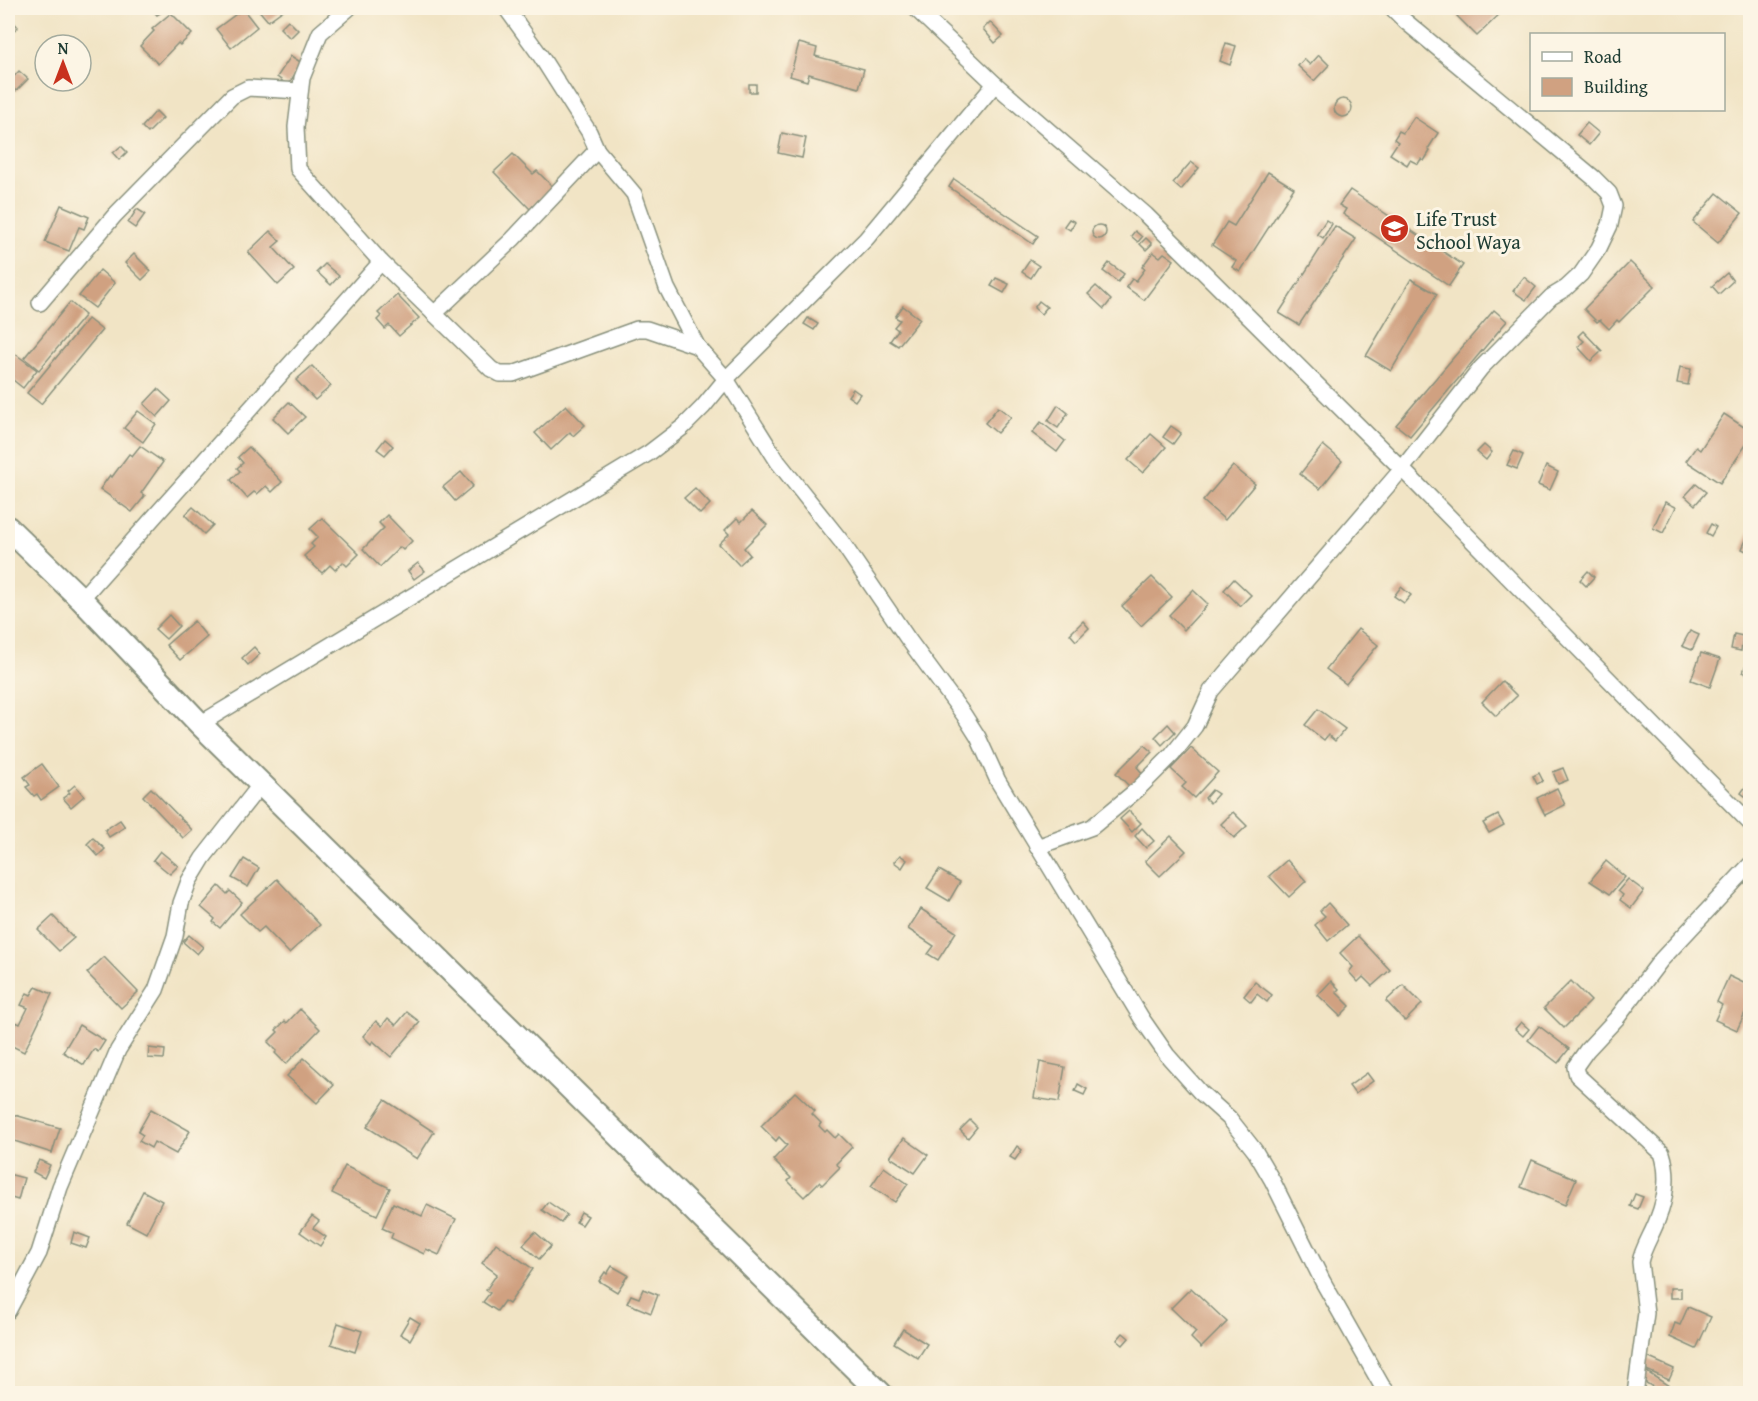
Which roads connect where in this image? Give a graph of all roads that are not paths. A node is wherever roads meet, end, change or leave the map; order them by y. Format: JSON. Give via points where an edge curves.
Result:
{"nodes":[{"id":1,"x":349,"y":8,"type":"edge"},
{"id":2,"x":506,"y":8,"type":"edge"},
{"id":3,"x":915,"y":8,"type":"edge"},
{"id":4,"x":1392,"y":8,"type":"edge"},
{"id":5,"x":996,"y":84,"type":"junction"},
{"id":6,"x":300,"y":91,"type":"junction"},
{"id":7,"x":597,"y":150,"type":"junction"},
{"id":8,"x":381,"y":262,"type":"junction"},
{"id":9,"x":40,"y":303,"type":"dead end"},
{"id":10,"x":434,"y":314,"type":"junction"},
{"id":11,"x":697,"y":346,"type":"junction"},
{"id":12,"x":726,"y":379,"type":"junction"},
{"id":13,"x":1402,"y":469,"type":"junction"},
{"id":14,"x":8,"y":528,"type":"edge"},
{"id":15,"x":81,"y":599,"type":"junction"},
{"id":16,"x":200,"y":724,"type":"junction"},
{"id":17,"x":261,"y":784,"type":"junction"},
{"id":18,"x":1750,"y":823,"type":"edge"},
{"id":19,"x":1037,"y":847,"type":"junction"},
{"id":20,"x":1750,"y":865,"type":"edge"},
{"id":21,"x":8,"y":1311,"type":"edge"},
{"id":22,"x":881,"y":1394,"type":"edge"},
{"id":23,"x":1389,"y":1394,"type":"edge"},
{"id":24,"x":1635,"y":1394,"type":"edge"}],
"edges":[{"from":1,"to":6,"type":"street","via":[[320,33]]},
{"from":2,"to":7,"type":"street","via":[[546,64]]},
{"from":3,"to":5,"type":"street"},
{"from":4,"to":13,"type":"street","via":[[1594,177],[1609,193],[1614,206],[1599,248],[1581,274],[1551,297],[1481,368]]},
{"from":5,"to":12,"type":"street","via":[[866,238]]},
{"from":5,"to":13,"type":"street","via":[[1146,215]]},
{"from":6,"to":8,"type":"street","via":[[296,127],[298,169]]},
{"from":6,"to":9,"type":"street","via":[[248,88],[232,96],[115,215]]},
{"from":7,"to":10,"type":"street","via":[[513,239]]},
{"from":7,"to":11,"type":"street","via":[[634,194],[667,288]]},
{"from":8,"to":10,"type":"street"},
{"from":8,"to":15,"type":"street"},
{"from":10,"to":11,"type":"street","via":[[500,374],[513,375],[637,330],[647,329]]},
{"from":11,"to":12,"type":"street"},
{"from":12,"to":16,"type":"street","via":[[683,427],[650,453]]},
{"from":12,"to":19,"type":"street","via":[[778,462],[841,541],[964,715]]},
{"from":13,"to":18,"type":"street"},
{"from":13,"to":19,"type":"street","via":[[1211,691],[1195,726],[1172,755],[1092,827]]},
{"from":14,"to":15,"type":"street"},
{"from":15,"to":16,"type":"street"},
{"from":16,"to":17,"type":"street"},
{"from":17,"to":21,"type":"street","via":[[189,881],[156,990],[118,1050],[60,1188],[39,1253]]},
{"from":17,"to":22,"type":"street"},
{"from":19,"to":23,"type":"street","via":[[1167,1055],[1229,1118],[1255,1151],[1323,1282]]},
{"from":20,"to":24,"type":"street","via":[[1660,960],[1575,1067],[1577,1075],[1662,1153],[1667,1172],[1659,1218],[1641,1255],[1646,1313]]}]}
